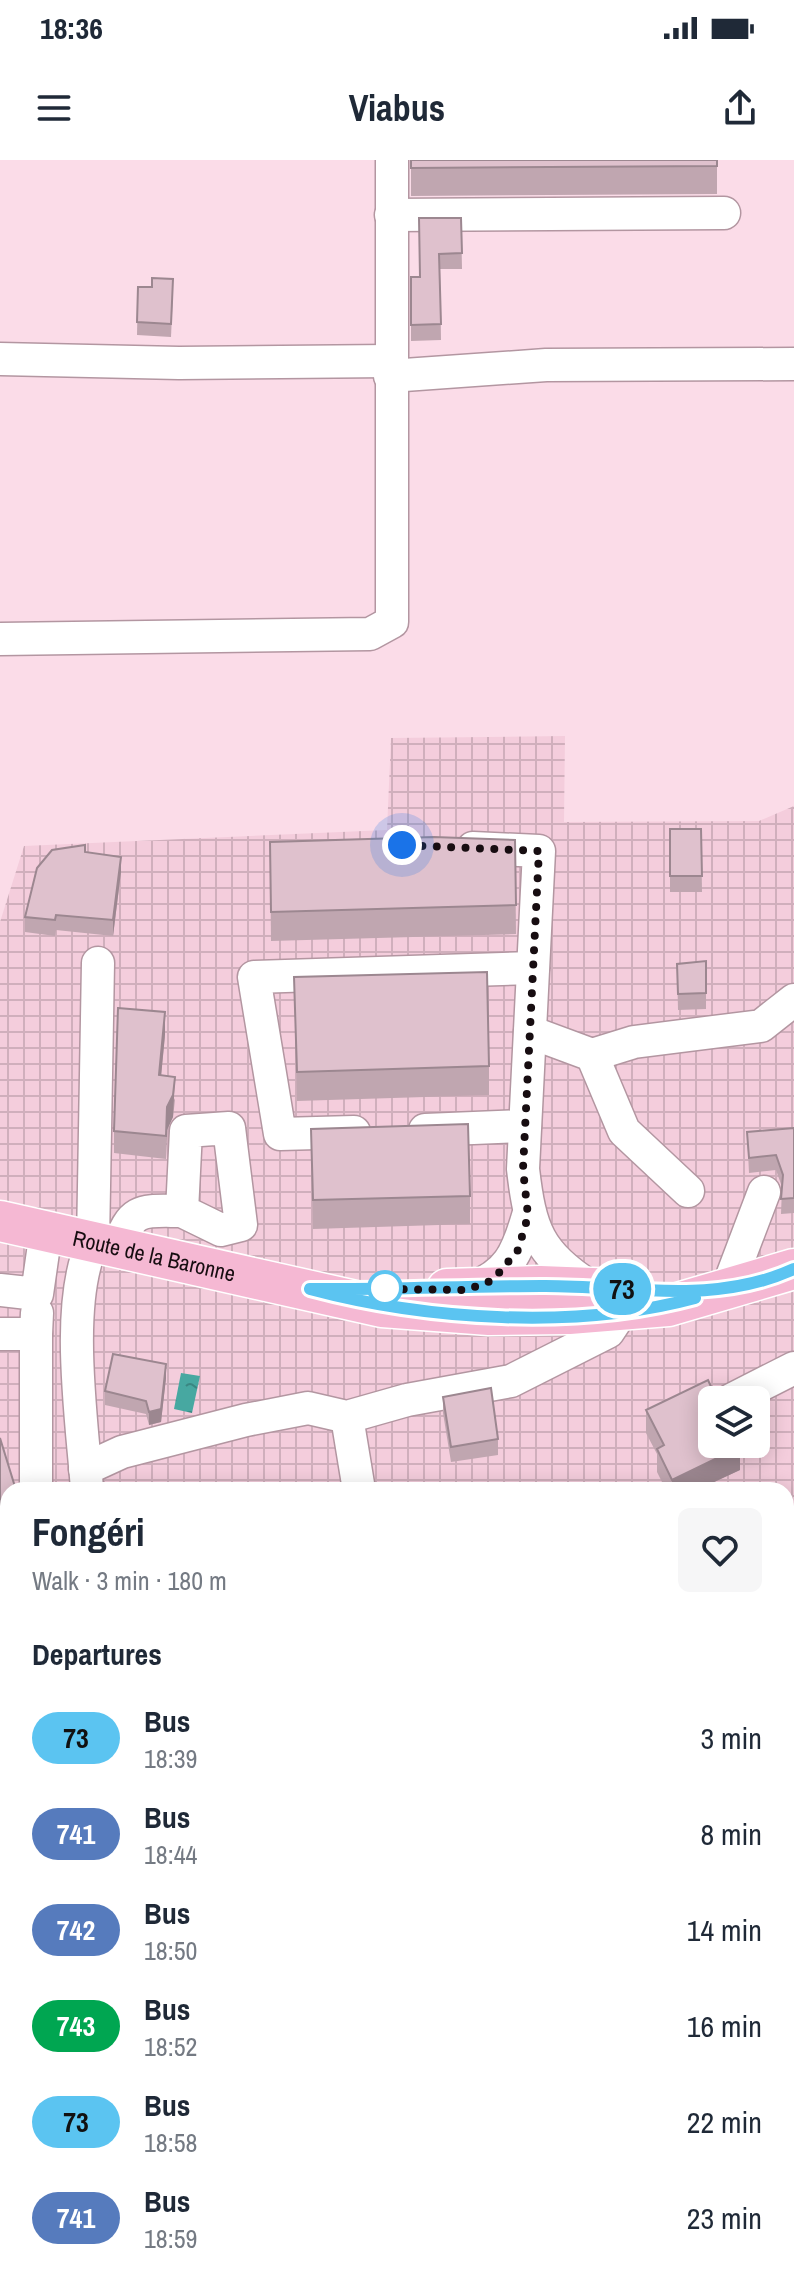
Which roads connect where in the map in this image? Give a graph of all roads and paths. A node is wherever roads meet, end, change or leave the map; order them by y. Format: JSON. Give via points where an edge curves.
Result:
{"nodes":[{"id":1,"x":392,"y":160,"type":"edge"},
{"id":2,"x":724,"y":213,"type":"dead end"},
{"id":3,"x":391,"y":215,"type":"junction"},
{"id":4,"x":0,"y":359,"type":"edge"},
{"id":5,"x":794,"y":364,"type":"edge"},
{"id":6,"x":390,"y":369,"type":"junction"},
{"id":7,"x":0,"y":639,"type":"edge"},
{"id":8,"x":447,"y":847,"type":"edge"},
{"id":9,"x":98,"y":963,"type":"dead end"},
{"id":10,"x":533,"y":968,"type":"junction"},
{"id":11,"x":794,"y":1000,"type":"edge"},
{"id":12,"x":530,"y":1032,"type":"junction"},
{"id":13,"x":592,"y":1055,"type":"junction"},
{"id":14,"x":525,"y":1126,"type":"junction"},
{"id":15,"x":688,"y":1191,"type":"dead end"},
{"id":16,"x":764,"y":1192,"type":"dead end"},
{"id":17,"x":182,"y":1211,"type":"dead end"},
{"id":18,"x":0,"y":1221,"type":"edge"},
{"id":19,"x":534,"y":1230,"type":"junction"},
{"id":20,"x":46,"y":1231,"type":"junction"},
{"id":21,"x":106,"y":1244,"type":"junction"},
{"id":22,"x":794,"y":1269,"type":"edge"},
{"id":23,"x":540,"y":1286,"type":"junction"},
{"id":24,"x":591,"y":1287,"type":"junction"},
{"id":25,"x":310,"y":1289,"type":"junction"},
{"id":26,"x":729,"y":1289,"type":"junction"},
{"id":27,"x":0,"y":1290,"type":"edge"},
{"id":28,"x":466,"y":1290,"type":"junction"},
{"id":29,"x":37,"y":1294,"type":"junction"},
{"id":30,"x":622,"y":1311,"type":"junction"},
{"id":31,"x":506,"y":1316,"type":"junction"},
{"id":32,"x":0,"y":1334,"type":"edge"},
{"id":33,"x":36,"y":1334,"type":"junction"},
{"id":34,"x":794,"y":1368,"type":"edge"},
{"id":35,"x":759,"y":1386,"type":"edge"},
{"id":36,"x":347,"y":1417,"type":"junction"},
{"id":37,"x":86,"y":1480,"type":"edge"},
{"id":38,"x":36,"y":1482,"type":"edge"},
{"id":39,"x":358,"y":1482,"type":"edge"}],
"edges":[{"from":1,"to":3,"type":"street"},
{"from":2,"to":3,"type":"street"},
{"from":3,"to":6,"type":"street"},
{"from":4,"to":6,"type":"street"},
{"from":5,"to":6,"type":"street"},
{"from":6,"to":7,"type":"street","via":[[392,622],[370,634]]},
{"from":8,"to":10,"type":"street","via":[[539,851]]},
{"from":9,"to":21,"type":"street"},
{"from":10,"to":12,"type":"street"},
{"from":10,"to":14,"type":"street","via":[[254,977],[280,1134]]},
{"from":11,"to":13,"type":"street","via":[[761,1026],[634,1042]]},
{"from":12,"to":13,"type":"street"},
{"from":12,"to":14,"type":"street"},
{"from":13,"to":15,"type":"street","via":[[624,1131]]},
{"from":14,"to":19,"type":"street","via":[[523,1169]]},
{"from":16,"to":26,"type":"street"},
{"from":17,"to":21,"type":"street","via":[[142,1211]]},
{"from":18,"to":20,"type":"main road","name":"Route de la Baronne"},
{"from":19,"to":23,"type":"street","via":[[543,1272]]},
{"from":19,"to":24,"type":"street","via":[[557,1263]]},
{"from":19,"to":28,"type":"street","via":[[493,1280]]},
{"from":20,"to":21,"type":"main road","name":"Route de la Baronne"},
{"from":20,"to":29,"type":"street"},
{"from":21,"to":25,"type":"main road","name":"Route de la Baronne"},
{"from":21,"to":37,"type":"street","via":[[83,1262],[79,1300]]},
{"from":22,"to":26,"type":"main road","name":"Route de la Baronne"},
{"from":23,"to":24,"type":"main road","name":"Route de la Baronne"},
{"from":23,"to":28,"type":"main road","name":"Route de la Baronne"},
{"from":23,"to":31,"type":"street"},
{"from":24,"to":26,"type":"main road","name":"Route de la Baronne"},
{"from":25,"to":28,"type":"main road","name":"Route de la Baronne"},
{"from":25,"to":31,"type":"main road","name":"Route de la Baronne","via":[[382,1307]]},
{"from":26,"to":30,"type":"main road","name":"Route de la Baronne","via":[[668,1306]]},
{"from":27,"to":29,"type":"street"},
{"from":29,"to":33,"type":"street"},
{"from":30,"to":31,"type":"main road","name":"Route de la Baronne"},
{"from":30,"to":36,"type":"street","via":[[608,1332],[511,1381]]},
{"from":32,"to":33,"type":"street"},
{"from":33,"to":38,"type":"street"},
{"from":34,"to":35,"type":"street"},
{"from":36,"to":37,"type":"street","via":[[308,1408],[246,1420],[122,1452]]},
{"from":36,"to":39,"type":"street"}]}
